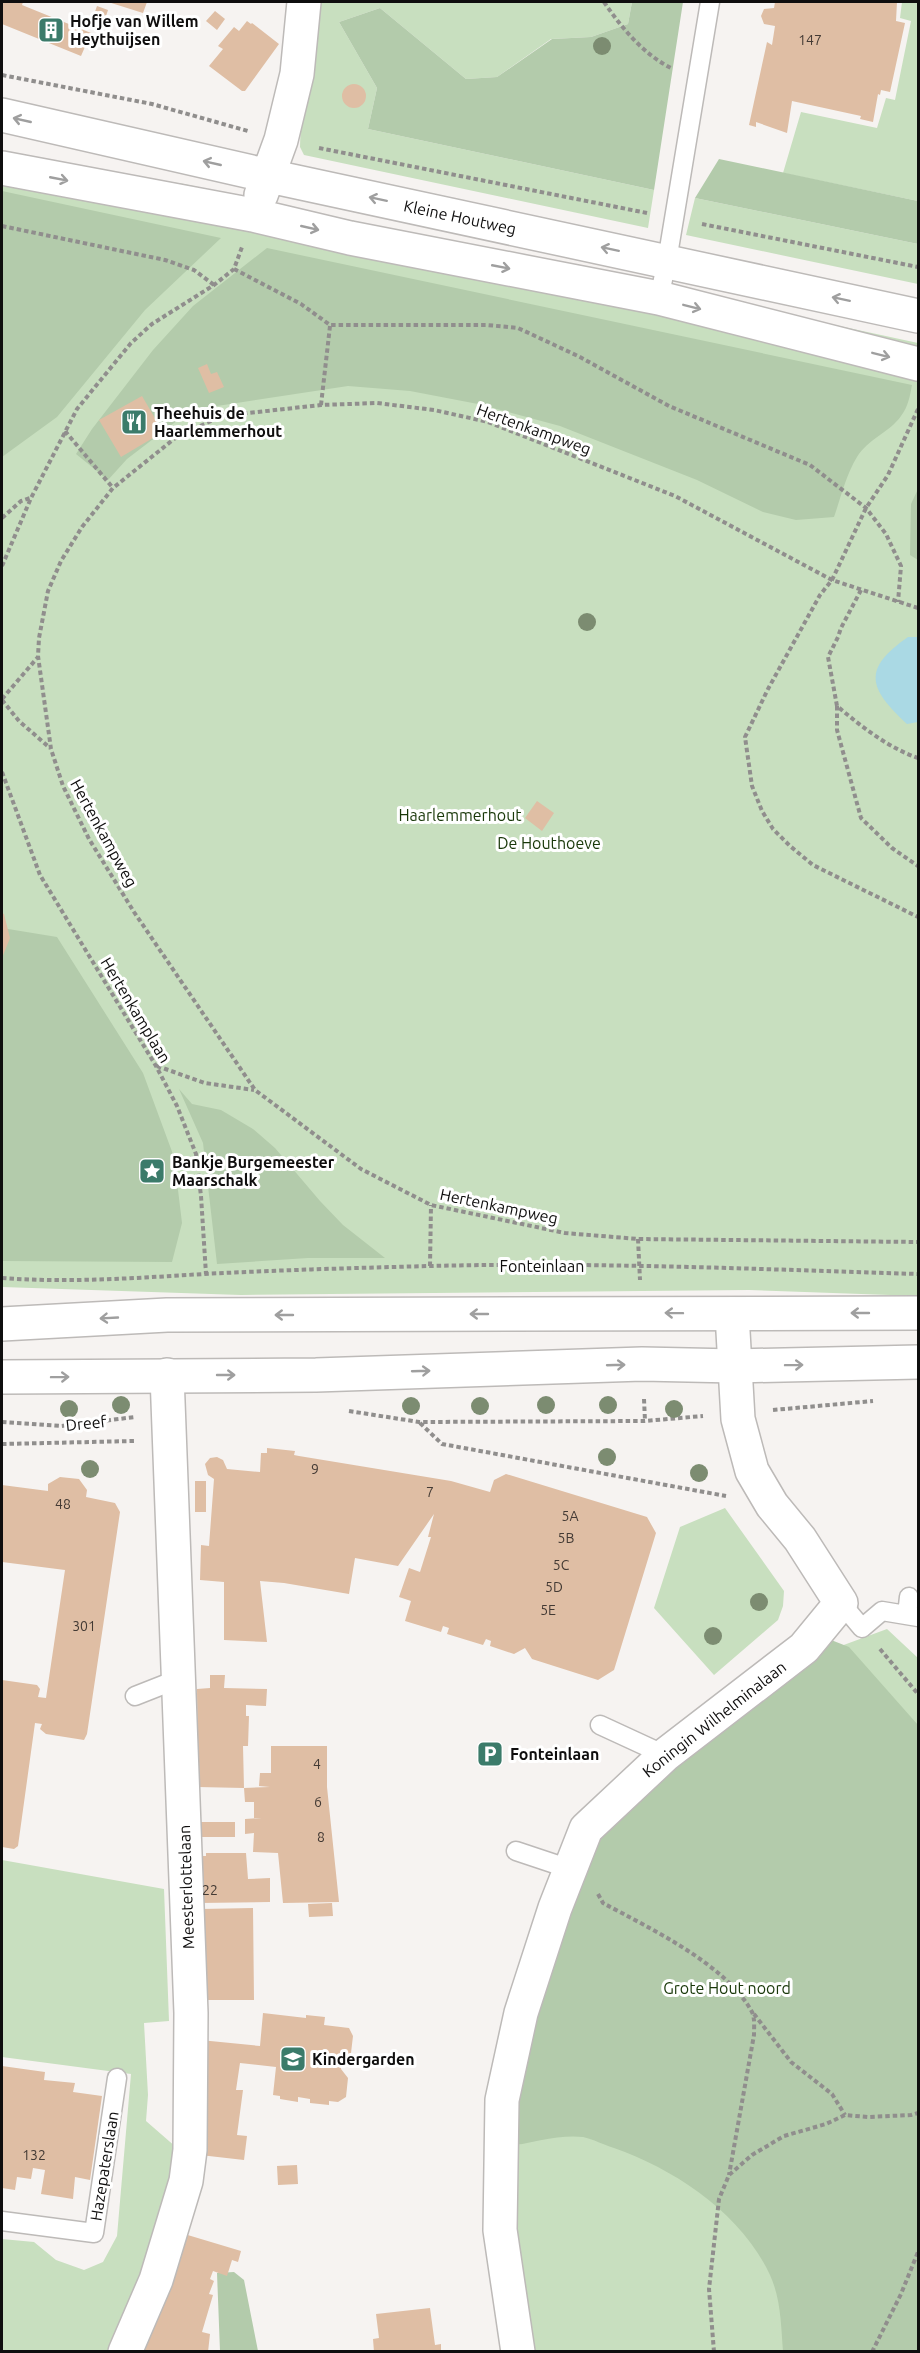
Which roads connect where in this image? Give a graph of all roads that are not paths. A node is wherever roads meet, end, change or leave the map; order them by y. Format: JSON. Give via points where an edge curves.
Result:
{"nodes":[{"id":1,"x":303,"y":2,"type":"edge"},
{"id":2,"x":710,"y":2,"type":"edge"},
{"id":3,"x":2,"y":115,"type":"edge"},
{"id":4,"x":2,"y":168,"type":"edge"},
{"id":5,"x":269,"y":176,"type":"junction"},
{"id":6,"x":253,"y":215,"type":"junction"},
{"id":7,"x":667,"y":261,"type":"junction"},
{"id":8,"x":659,"y":298,"type":"junction"},
{"id":9,"x":918,"y":316,"type":"edge"},
{"id":10,"x":918,"y":364,"type":"edge"},
{"id":11,"x":918,"y":1313,"type":"edge"},
{"id":12,"x":732,"y":1314,"type":"junction"},
{"id":13,"x":2,"y":1324,"type":"edge"},
{"id":14,"x":918,"y":1362,"type":"edge"},
{"id":15,"x":735,"y":1366,"type":"junction"},
{"id":16,"x":167,"y":1375,"type":"junction"},
{"id":17,"x":2,"y":1377,"type":"edge"},
{"id":18,"x":909,"y":1597,"type":"dead end"},
{"id":19,"x":841,"y":1603,"type":"junction"},
{"id":20,"x":913,"y":1616,"type":"edge"},
{"id":21,"x":178,"y":1681,"type":"junction"},
{"id":22,"x":135,"y":1696,"type":"dead end"},
{"id":23,"x":600,"y":1725,"type":"dead end"},
{"id":24,"x":665,"y":1755,"type":"junction"},
{"id":25,"x":516,"y":1851,"type":"dead end"},
{"id":26,"x":571,"y":1866,"type":"junction"},
{"id":27,"x":117,"y":2078,"type":"dead end"},
{"id":28,"x":2,"y":2221,"type":"edge"},
{"id":29,"x":124,"y":2352,"type":"edge"},
{"id":30,"x":518,"y":2352,"type":"edge"}],
"edges":[{"from":1,"to":5,"type":"street","via":[[297,74]]},
{"from":2,"to":7,"type":"lane"},
{"from":5,"to":3,"type":"street","name":"Kleine Houtweg","one_way":true},
{"from":4,"to":6,"type":"street","one_way":true},
{"from":5,"to":6,"type":"street"},
{"from":7,"to":5,"type":"street","name":"Kleine Houtweg","one_way":true},
{"from":6,"to":8,"type":"street","one_way":true,"via":[[350,238]]},
{"from":7,"to":8,"type":"lane"},
{"from":9,"to":7,"type":"street","name":"Kleine Houtweg","one_way":true},
{"from":8,"to":10,"type":"street","one_way":true},
{"from":11,"to":12,"type":"street","one_way":true},
{"from":12,"to":13,"type":"street","one_way":true,"via":[[168,1315]]},
{"from":12,"to":15,"type":"street"},
{"from":15,"to":14,"type":"street","one_way":true},
{"from":16,"to":15,"type":"street","one_way":true,"via":[[315,1375],[642,1364]]},
{"from":15,"to":19,"type":"street","via":[[737,1413],[752,1471]]},
{"from":17,"to":16,"type":"street","one_way":true},
{"from":16,"to":21,"type":"street","name":"Meesterlottelaan"},
{"from":18,"to":20,"type":"lane"},
{"from":19,"to":20,"type":"lane","via":[[862,1628],[882,1611]]},
{"from":19,"to":24,"type":"street","name":"Koningin Wilhelminalaan","via":[[804,1648]]},
{"from":21,"to":22,"type":"lane"},
{"from":21,"to":29,"type":"street","name":"Meesterlottelaan","via":[[191,2013],[190,2150],[186,2181],[156,2280]]},
{"from":23,"to":24,"type":"lane"},
{"from":24,"to":26,"type":"street","name":"Koningin Wilhelminalaan","via":[[586,1829]]},
{"from":25,"to":26,"type":"lane"},
{"from":26,"to":30,"type":"street","name":"Koningin Wilhelminalaan","via":[[521,2013],[502,2100],[500,2230]]},
{"from":27,"to":28,"type":"lane","name":"Hazepaterslaan","via":[[94,2233]]}]}
